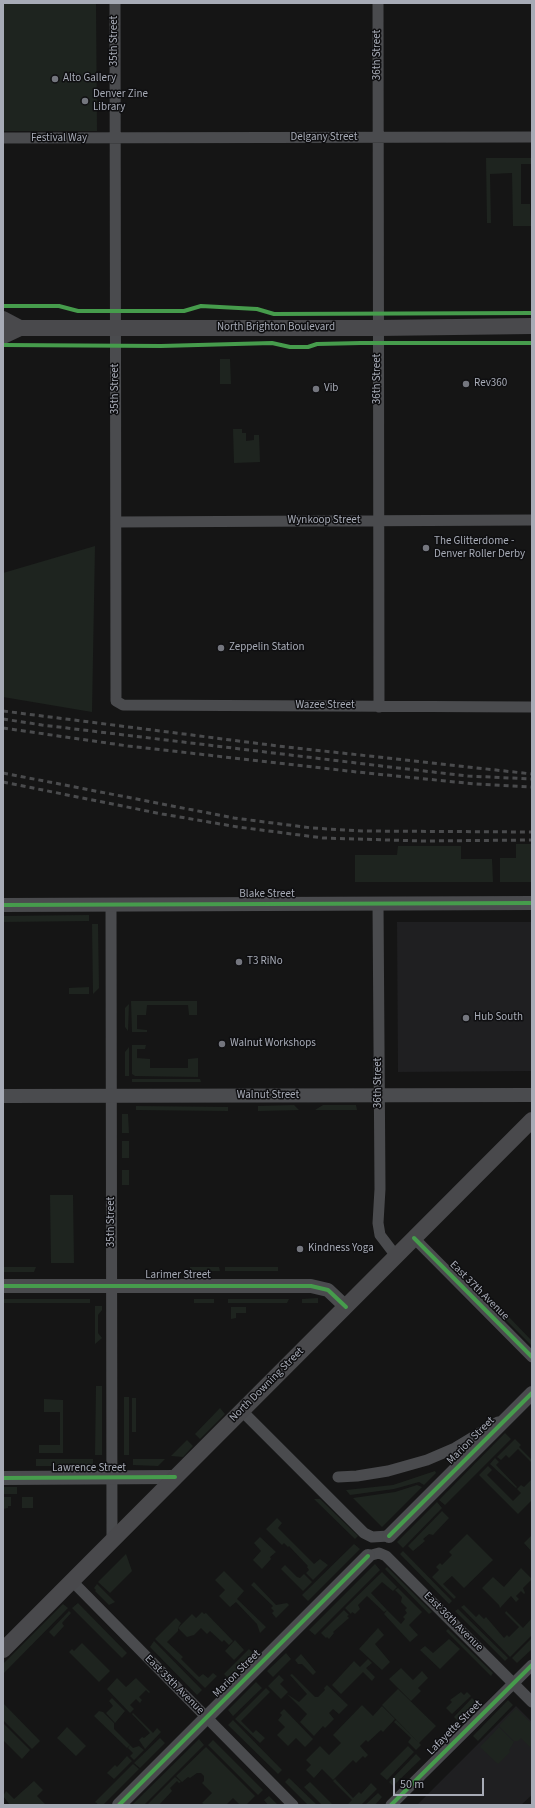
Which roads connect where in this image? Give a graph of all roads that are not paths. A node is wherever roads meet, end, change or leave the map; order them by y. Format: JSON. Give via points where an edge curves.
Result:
{"nodes":[{"id":1,"x":115,"y":3,"type":"edge"},
{"id":2,"x":378,"y":3,"type":"edge"},
{"id":3,"x":532,"y":137,"type":"edge"},
{"id":4,"x":3,"y":138,"type":"edge"},
{"id":5,"x":378,"y":138,"type":"junction"},
{"id":6,"x":115,"y":139,"type":"junction"},
{"id":7,"x":3,"y":320,"type":"edge"},
{"id":8,"x":532,"y":326,"type":"edge"},
{"id":9,"x":20,"y":328,"type":"junction"},
{"id":10,"x":116,"y":328,"type":"junction"},
{"id":11,"x":378,"y":328,"type":"junction"},
{"id":12,"x":3,"y":336,"type":"edge"},
{"id":13,"x":532,"y":520,"type":"edge"},
{"id":14,"x":378,"y":521,"type":"junction"},
{"id":15,"x":116,"y":522,"type":"junction"},
{"id":16,"x":118,"y":703,"type":"joint"},
{"id":17,"x":379,"y":707,"type":"junction"},
{"id":18,"x":532,"y":707,"type":"edge"},
{"id":19,"x":532,"y":903,"type":"edge"},
{"id":20,"x":111,"y":904,"type":"junction"},
{"id":21,"x":378,"y":904,"type":"junction"},
{"id":22,"x":3,"y":905,"type":"edge"},
{"id":23,"x":379,"y":1095,"type":"junction"},
{"id":24,"x":532,"y":1095,"type":"edge"},
{"id":25,"x":3,"y":1096,"type":"edge"},
{"id":26,"x":111,"y":1096,"type":"junction"},
{"id":27,"x":532,"y":1120,"type":"edge"},
{"id":28,"x":414,"y":1238,"type":"junction"},
{"id":29,"x":396,"y":1256,"type":"junction"},
{"id":30,"x":112,"y":1285,"type":"junction"},
{"id":31,"x":3,"y":1286,"type":"edge"},
{"id":32,"x":346,"y":1307,"type":"junction"},
{"id":33,"x":532,"y":1357,"type":"edge"},
{"id":34,"x":532,"y":1393,"type":"edge"},
{"id":35,"x":242,"y":1411,"type":"junction"},
{"id":36,"x":511,"y":1414,"type":"junction"},
{"id":37,"x":338,"y":1477,"type":"dead end"},
{"id":38,"x":3,"y":1478,"type":"edge"},
{"id":39,"x":112,"y":1478,"type":"junction"},
{"id":40,"x":175,"y":1478,"type":"junction"},
{"id":41,"x":389,"y":1536,"type":"joint"},
{"id":42,"x":112,"y":1540,"type":"junction"},
{"id":43,"x":368,"y":1556,"type":"joint"},
{"id":44,"x":72,"y":1581,"type":"junction"},
{"id":45,"x":3,"y":1650,"type":"edge"},
{"id":46,"x":532,"y":1665,"type":"edge"},
{"id":47,"x":514,"y":1683,"type":"junction"},
{"id":48,"x":532,"y":1702,"type":"edge"},
{"id":49,"x":207,"y":1718,"type":"junction"},
{"id":50,"x":119,"y":1805,"type":"edge"},
{"id":51,"x":293,"y":1805,"type":"edge"},
{"id":52,"x":391,"y":1805,"type":"edge"}],
"edges":[{"from":1,"to":6,"type":"street","name":"35th Street"},
{"from":2,"to":5,"type":"street","name":"36th Street"},
{"from":3,"to":5,"type":"street","name":"Delgany Street"},
{"from":4,"to":6,"type":"street","name":"Festival Way"},
{"from":5,"to":6,"type":"street","name":"Delgany Street"},
{"from":5,"to":11,"type":"street","name":"36th Street"},
{"from":6,"to":10,"type":"street","name":"35th Street"},
{"from":7,"to":9,"type":"main road","name":"North Brighton Boulevard"},
{"from":8,"to":11,"type":"main road","name":"North Brighton Boulevard"},
{"from":9,"to":10,"type":"main road","name":"North Brighton Boulevard"},
{"from":9,"to":12,"type":"main road","name":"North Brighton Boulevard"},
{"from":10,"to":11,"type":"main road","name":"North Brighton Boulevard"},
{"from":10,"to":15,"type":"street","name":"35th Street"},
{"from":11,"to":14,"type":"street","name":"36th Street"},
{"from":13,"to":14,"type":"street","name":"Wynkoop Street"},
{"from":14,"to":15,"type":"street","name":"Wynkoop Street"},
{"from":14,"to":17,"type":"street","name":"36th Street"},
{"from":15,"to":16,"type":"street","name":"35th Street"},
{"from":16,"to":17,"type":"street","name":"Wazee Street"},
{"from":17,"to":18,"type":"street","name":"Wazee Street"},
{"from":19,"to":21,"type":"street","name":"Blake Street"},
{"from":20,"to":21,"type":"street","name":"Blake Street"},
{"from":20,"to":22,"type":"street","name":"Blake Street"},
{"from":20,"to":26,"type":"street","name":"35th Street"},
{"from":21,"to":23,"type":"street","name":"36th Street"},
{"from":23,"to":24,"type":"street","name":"Walnut Street"},
{"from":23,"to":26,"type":"street","name":"Walnut Street"},
{"from":23,"to":29,"type":"street","name":"36th Street","via":[[378,1223],[380,1234]]},
{"from":25,"to":26,"type":"street","name":"Walnut Street"},
{"from":26,"to":30,"type":"street","name":"35th Street"},
{"from":27,"to":28,"type":"main road","name":"North Downing Street"},
{"from":28,"to":29,"type":"main road","name":"North Downing Street"},
{"from":28,"to":33,"type":"street","name":"East 37th Avenue"},
{"from":29,"to":32,"type":"main road","name":"North Downing Street"},
{"from":30,"to":31,"type":"street","name":"Larimer Street"},
{"from":30,"to":32,"type":"street","name":"Larimer Street","via":[[311,1286],[328,1290]]},
{"from":30,"to":39,"type":"street","name":"35th Street"},
{"from":32,"to":35,"type":"main road","name":"North Downing Street"},
{"from":34,"to":36,"type":"street","name":"Marion Street"},
{"from":35,"to":40,"type":"main road","name":"North Downing Street"},
{"from":35,"to":41,"type":"street","via":[[364,1532],[372,1537]]},
{"from":36,"to":37,"type":"street","via":[[455,1448],[427,1460],[388,1471]]},
{"from":36,"to":41,"type":"street","name":"Marion Street"},
{"from":38,"to":39,"type":"street","name":"Lawrence Street"},
{"from":39,"to":40,"type":"street","name":"Lawrence Street"},
{"from":39,"to":42,"type":"street","name":"35th Street"},
{"from":40,"to":42,"type":"main road","name":"North Downing Street"},
{"from":42,"to":44,"type":"main road","name":"North Downing Street"},
{"from":43,"to":47,"type":"street","name":"East 36th Avenue","via":[[379,1553],[386,1556]]},
{"from":43,"to":49,"type":"street","name":"Marion Street"},
{"from":44,"to":45,"type":"main road","name":"North Downing Street"},
{"from":44,"to":49,"type":"street","name":"East 35th Avenue"},
{"from":46,"to":47,"type":"street","name":"Lafayette Street"},
{"from":47,"to":48,"type":"street","name":"East 36th Avenue"},
{"from":47,"to":52,"type":"street","name":"Lafayette Street"},
{"from":49,"to":50,"type":"street","name":"Marion Street"},
{"from":49,"to":51,"type":"street","name":"East 35th Avenue"}]}
